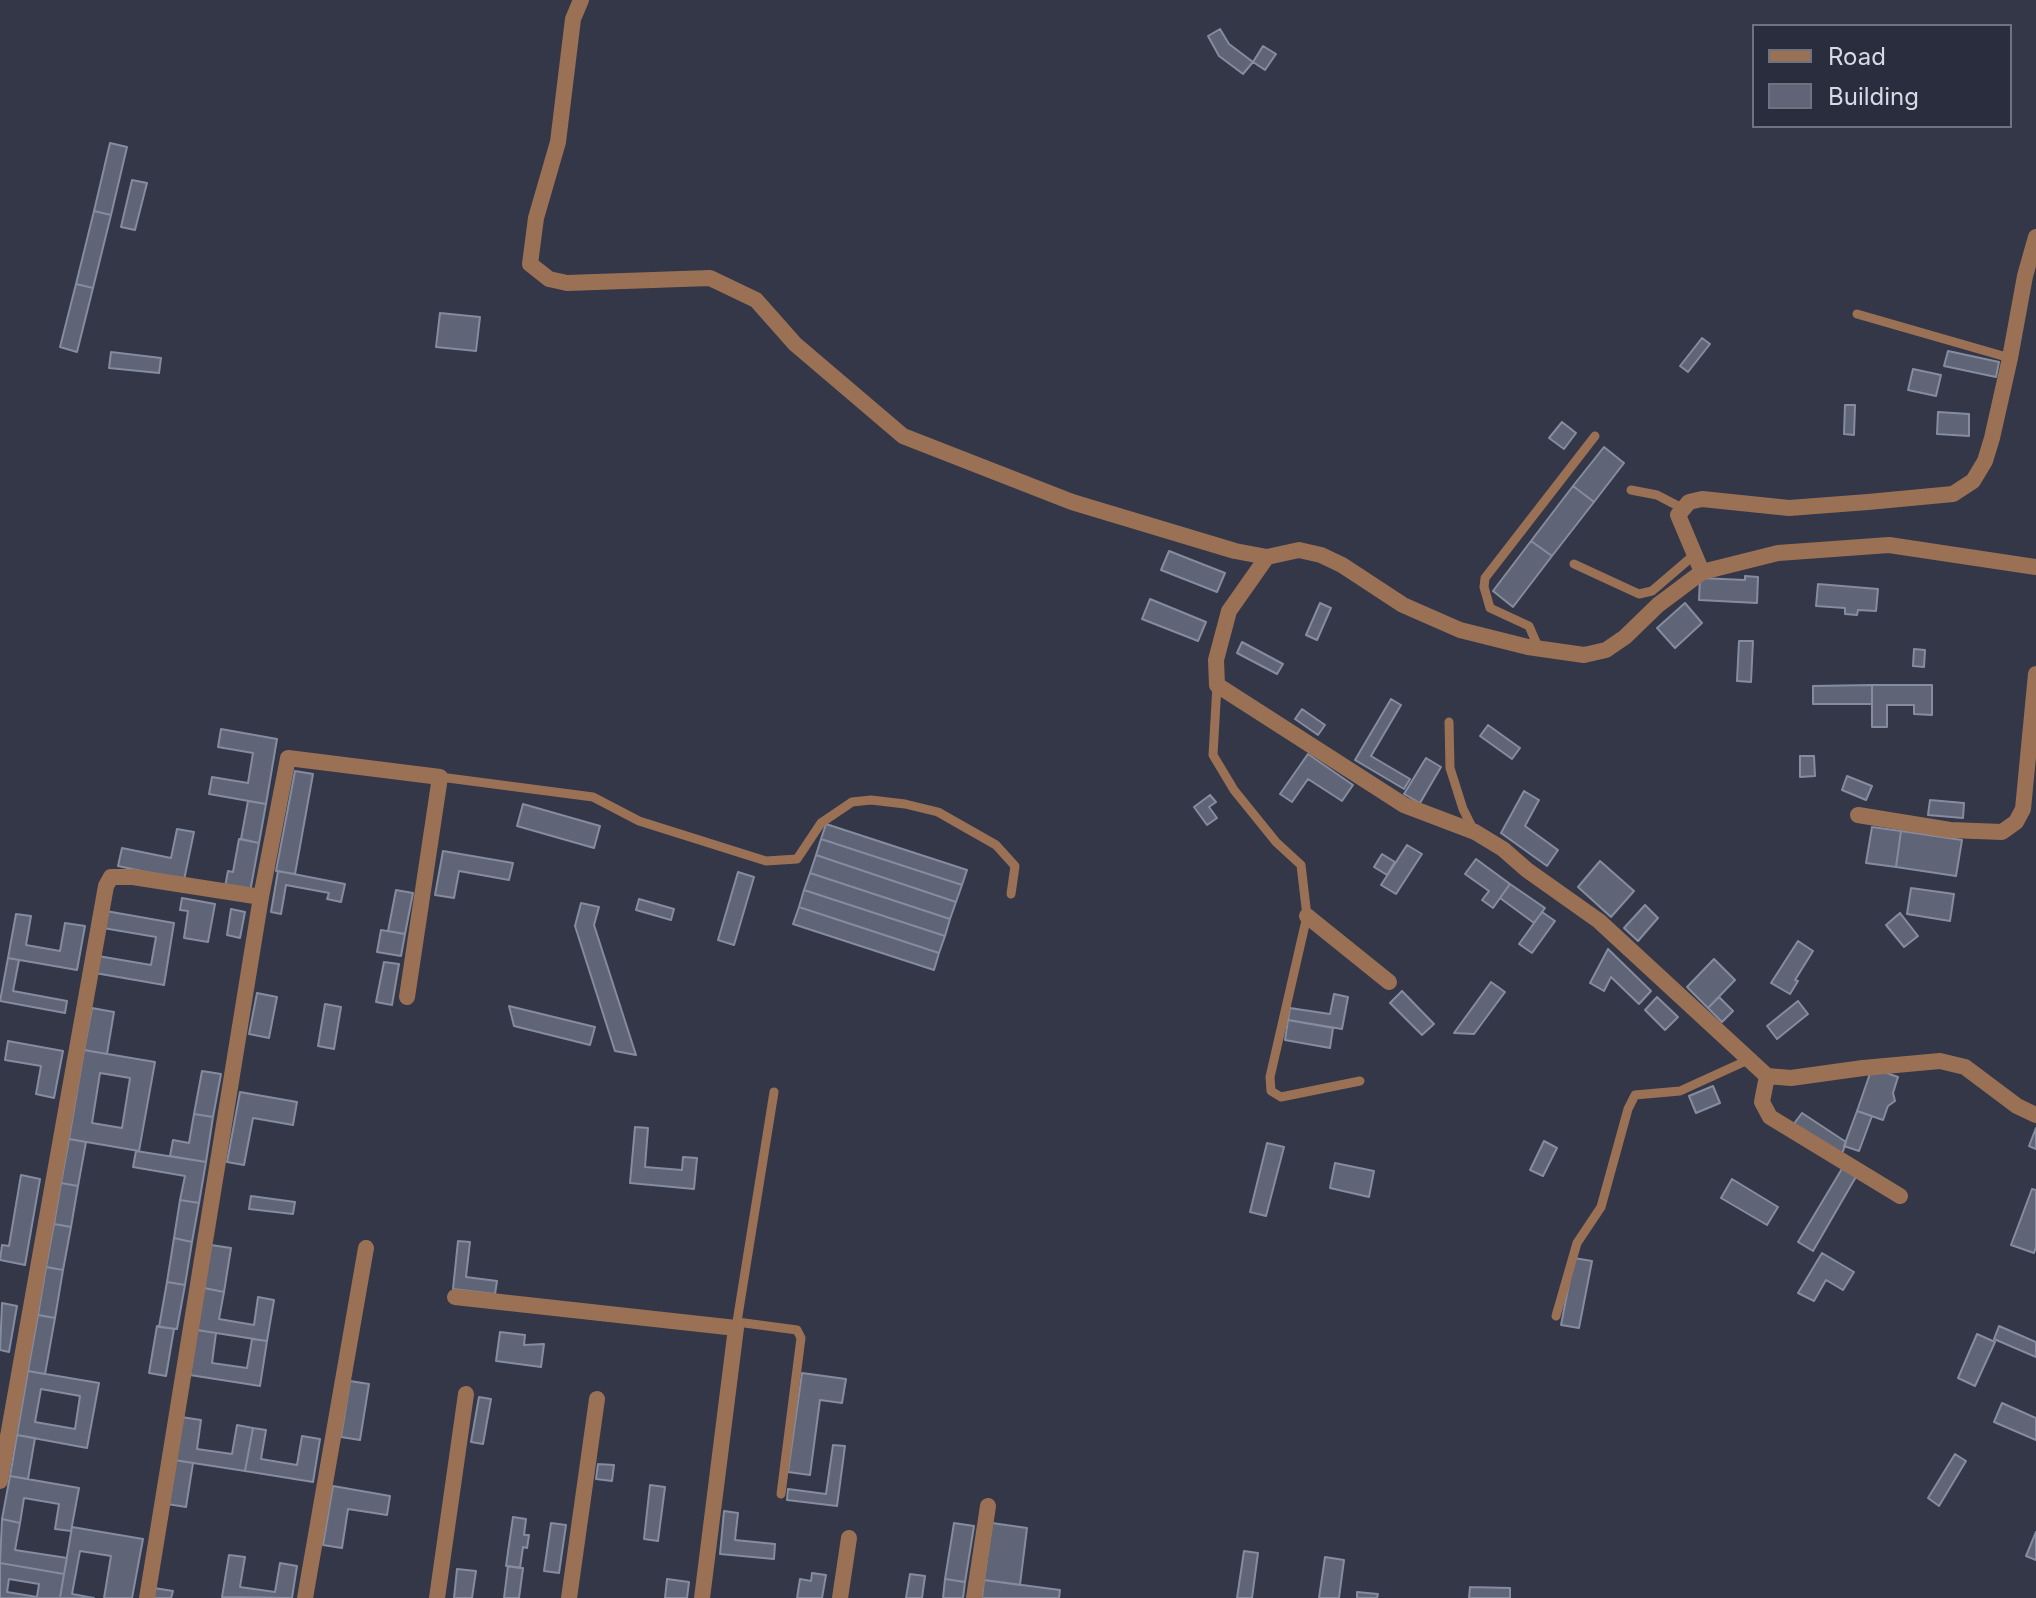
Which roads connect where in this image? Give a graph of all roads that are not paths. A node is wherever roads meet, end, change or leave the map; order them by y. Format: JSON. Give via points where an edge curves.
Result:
{"nodes":[{"id":1,"x":581,"y":0,"type":"edge"},
{"id":2,"x":2036,"y":237,"type":"edge"},
{"id":3,"x":2033,"y":260,"type":"edge"},
{"id":4,"x":1857,"y":314,"type":"dead end"},
{"id":5,"x":2010,"y":358,"type":"junction"},
{"id":6,"x":1595,"y":436,"type":"dead end"},
{"id":7,"x":1631,"y":490,"type":"dead end"},
{"id":8,"x":1682,"y":508,"type":"junction"},
{"id":9,"x":1694,"y":555,"type":"junction"},
{"id":10,"x":1267,"y":557,"type":"junction"},
{"id":11,"x":1574,"y":564,"type":"dead end"},
{"id":12,"x":2036,"y":567,"type":"edge"},
{"id":13,"x":1702,"y":572,"type":"junction"},
{"id":14,"x":1539,"y":649,"type":"junction"},
{"id":15,"x":2036,"y":674,"type":"edge"},
{"id":16,"x":1217,"y":685,"type":"junction"},
{"id":17,"x":1449,"y":722,"type":"dead end"},
{"id":18,"x":440,"y":777,"type":"junction"},
{"id":19,"x":1858,"y":815,"type":"dead end"},
{"id":20,"x":1475,"y":832,"type":"junction"},
{"id":21,"x":1011,"y":894,"type":"dead end"},
{"id":22,"x":261,"y":897,"type":"junction"},
{"id":23,"x":1307,"y":916,"type":"junction"},
{"id":24,"x":1389,"y":982,"type":"dead end"},
{"id":25,"x":407,"y":997,"type":"dead end"},
{"id":26,"x":1748,"y":1060,"type":"junction"},
{"id":27,"x":1767,"y":1076,"type":"junction"},
{"id":28,"x":1360,"y":1081,"type":"dead end"},
{"id":29,"x":774,"y":1092,"type":"dead end"},
{"id":30,"x":2036,"y":1115,"type":"edge"},
{"id":31,"x":1900,"y":1196,"type":"dead end"},
{"id":32,"x":366,"y":1248,"type":"dead end"},
{"id":33,"x":455,"y":1297,"type":"dead end"},
{"id":34,"x":1556,"y":1316,"type":"dead end"},
{"id":35,"x":737,"y":1325,"type":"junction"},
{"id":36,"x":466,"y":1394,"type":"dead end"},
{"id":37,"x":597,"y":1399,"type":"dead end"},
{"id":38,"x":0,"y":1481,"type":"edge"},
{"id":39,"x":781,"y":1494,"type":"dead end"},
{"id":40,"x":988,"y":1506,"type":"dead end"},
{"id":41,"x":849,"y":1538,"type":"dead end"},
{"id":42,"x":147,"y":1598,"type":"edge"},
{"id":43,"x":305,"y":1598,"type":"edge"},
{"id":44,"x":437,"y":1598,"type":"edge"},
{"id":45,"x":569,"y":1598,"type":"edge"},
{"id":46,"x":702,"y":1598,"type":"edge"},
{"id":47,"x":840,"y":1598,"type":"edge"},
{"id":48,"x":974,"y":1598,"type":"edge"}],
"edges":[{"from":1,"to":10,"type":"street","via":[[573,19],[558,142],[536,218],[530,264],[549,279],[567,283],[710,278],[756,300],[795,344],[903,436],[1072,502]]},
{"from":2,"to":3,"type":"street"},
{"from":3,"to":5,"type":"street"},
{"from":4,"to":5,"type":"lane"},
{"from":5,"to":8,"type":"street","via":[[1985,461],[1973,481],[1953,494],[1789,508],[1702,499]]},
{"from":6,"to":14,"type":"lane","via":[[1485,578],[1490,608],[1529,626]]},
{"from":7,"to":8,"type":"lane"},
{"from":8,"to":9,"type":"street","via":[[1678,515]]},
{"from":9,"to":11,"type":"lane","via":[[1652,591],[1639,594]]},
{"from":9,"to":13,"type":"street"},
{"from":10,"to":14,"type":"street","via":[[1299,550],[1321,555],[1403,605],[1460,630]]},
{"from":10,"to":16,"type":"street","via":[[1229,611],[1216,660]]},
{"from":12,"to":13,"type":"street","via":[[1889,545],[1778,553]]},
{"from":13,"to":14,"type":"street","via":[[1606,650],[1584,655]]},
{"from":15,"to":19,"type":"street","via":[[2023,809],[2016,822],[2002,832],[1950,830]]},
{"from":16,"to":20,"type":"street","via":[[1404,805]]},
{"from":16,"to":23,"type":"lane","via":[[1213,755],[1242,801],[1301,865]]},
{"from":17,"to":20,"type":"lane","via":[[1450,768]]},
{"from":18,"to":21,"type":"lane","via":[[593,797],[639,821],[766,861],[797,859],[821,823],[852,802],[905,804],[938,812],[996,845],[1015,866]]},
{"from":18,"to":22,"type":"street","via":[[288,758]]},
{"from":18,"to":25,"type":"street"},
{"from":20,"to":26,"type":"street","via":[[1599,921]]},
{"from":22,"to":38,"type":"street","via":[[133,877],[111,877],[106,886]]},
{"from":22,"to":42,"type":"street"},
{"from":23,"to":24,"type":"street"},
{"from":23,"to":28,"type":"lane","via":[[1271,1091],[1281,1097]]},
{"from":26,"to":27,"type":"street"},
{"from":26,"to":34,"type":"lane","via":[[1680,1091],[1635,1095],[1601,1207],[1577,1243]]},
{"from":27,"to":30,"type":"street","via":[[1791,1078],[1940,1061],[1965,1067]]},
{"from":27,"to":31,"type":"street","via":[[1762,1102],[1770,1117]]},
{"from":29,"to":35,"type":"lane"},
{"from":32,"to":43,"type":"street"},
{"from":33,"to":35,"type":"street"},
{"from":35,"to":39,"type":"lane","via":[[797,1330],[801,1338]]},
{"from":35,"to":46,"type":"street"},
{"from":36,"to":44,"type":"street"},
{"from":37,"to":45,"type":"street"},
{"from":40,"to":48,"type":"street"},
{"from":41,"to":47,"type":"street"}]}
